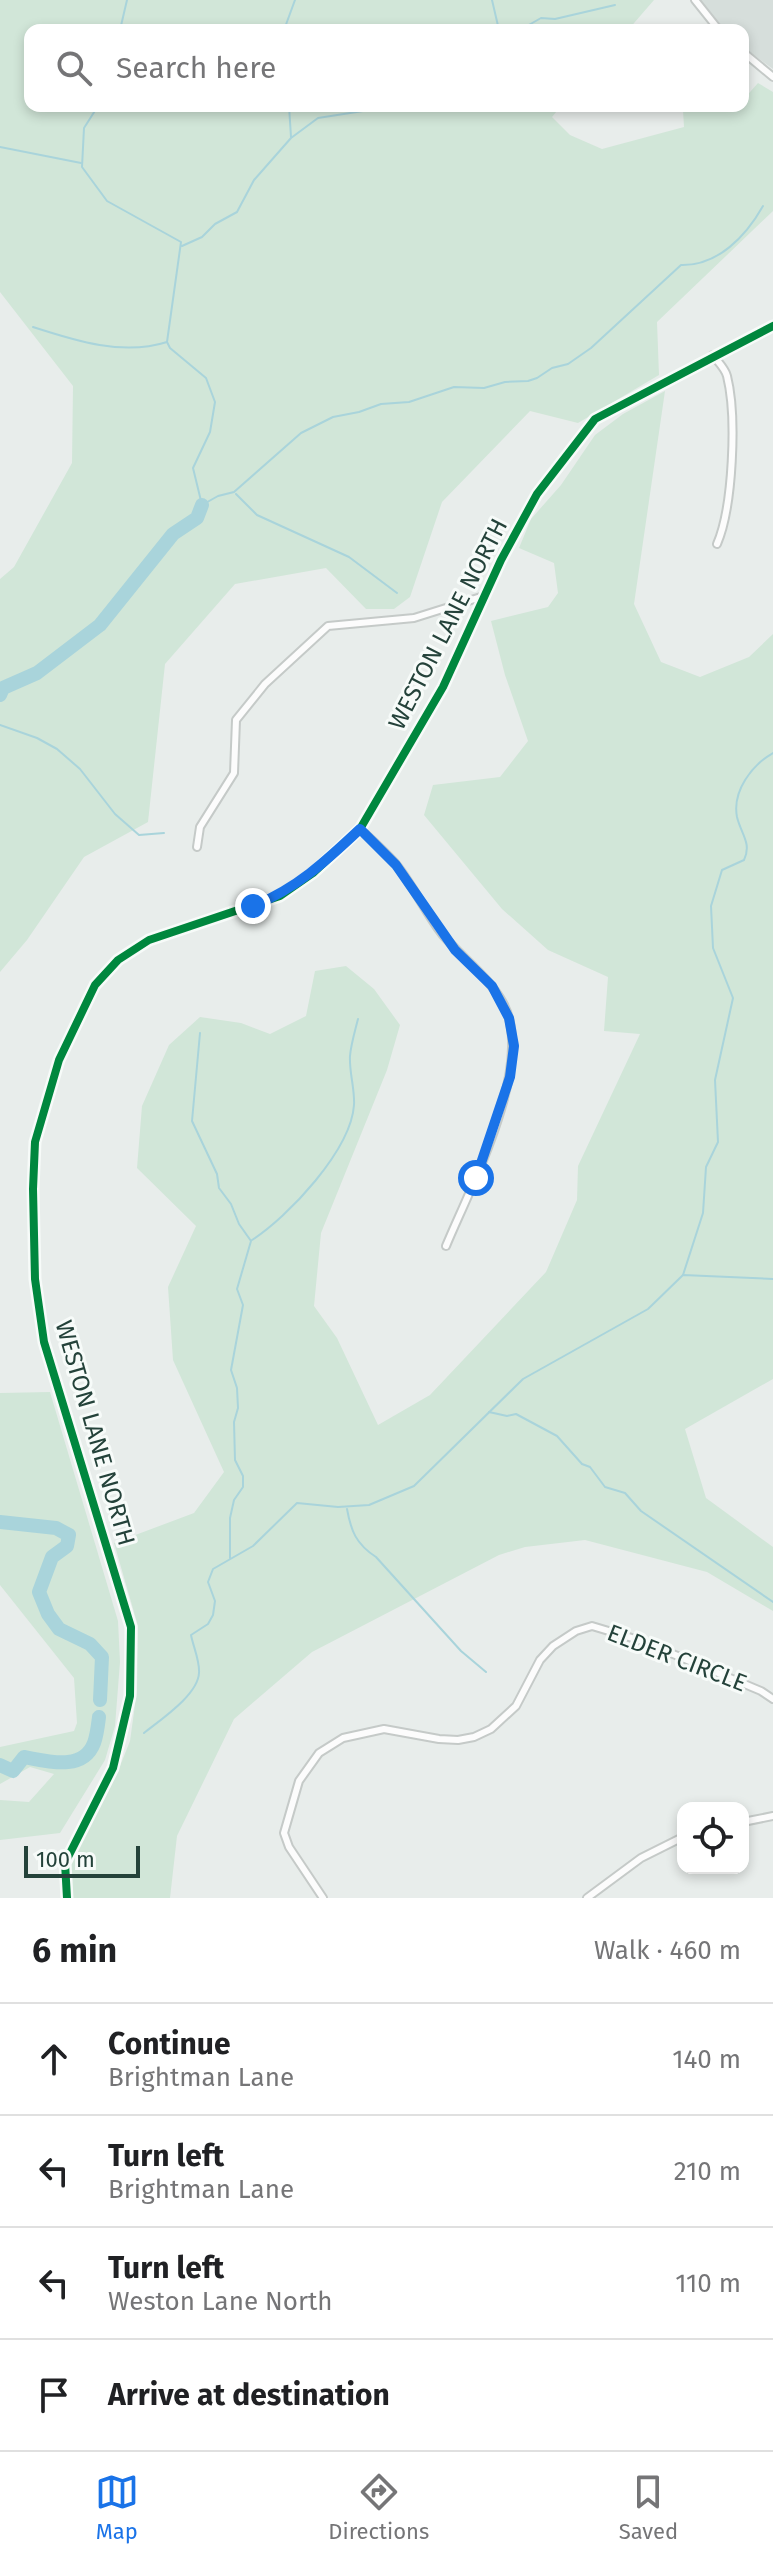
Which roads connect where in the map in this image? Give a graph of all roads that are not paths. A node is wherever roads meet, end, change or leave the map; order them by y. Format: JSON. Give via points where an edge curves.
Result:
{"nodes":[{"id":1,"x":695,"y":0,"type":"edge"},
{"id":2,"x":714,"y":24,"type":"edge"},
{"id":3,"x":749,"y":57,"type":"edge"},
{"id":4,"x":773,"y":77,"type":"edge"},
{"id":5,"x":773,"y":326,"type":"edge"},
{"id":6,"x":713,"y":355,"type":"junction"},
{"id":7,"x":717,"y":544,"type":"dead end"},
{"id":8,"x":484,"y":596,"type":"junction"},
{"id":9,"x":360,"y":829,"type":"junction"},
{"id":10,"x":197,"y":847,"type":"dead end"},
{"id":11,"x":446,"y":1246,"type":"dead end"},
{"id":12,"x":773,"y":1699,"type":"edge"},
{"id":13,"x":773,"y":1816,"type":"edge"},
{"id":14,"x":749,"y":1821,"type":"edge"},
{"id":15,"x":677,"y":1840,"type":"edge"},
{"id":16,"x":67,"y":1898,"type":"edge"},
{"id":17,"x":323,"y":1898,"type":"edge"},
{"id":18,"x":587,"y":1898,"type":"edge"}],
"edges":[{"from":1,"to":2,"type":"street"},
{"from":3,"to":4,"type":"street"},
{"from":5,"to":6,"type":"street","name":"WESTON LANE NORTH"},
{"from":6,"to":7,"type":"street","via":[[726,373],[733,434],[724,527]]},
{"from":6,"to":8,"type":"street","name":"WESTON LANE NORTH","via":[[595,419],[537,494]]},
{"from":8,"to":9,"type":"street","name":"WESTON LANE NORTH","via":[[443,687]]},
{"from":8,"to":10,"type":"street","via":[[414,618],[328,626],[265,684],[236,720],[234,773],[200,827]]},
{"from":9,"to":11,"type":"street","via":[[396,865],[455,950],[492,986],[509,1018],[514,1046],[510,1077]]},
{"from":9,"to":16,"type":"street","name":"WESTON LANE NORTH","via":[[280,896],[149,940],[118,960],[95,985],[59,1060],[35,1142],[35,1279],[44,1342],[131,1627],[128,1705],[113,1768],[65,1863]]},
{"from":12,"to":17,"type":"street","name":"ELDER CIRCLE","via":[[630,1637],[592,1626],[576,1631],[540,1660],[516,1706],[491,1729],[458,1740],[384,1729],[343,1738],[319,1753],[299,1781],[284,1833]]},
{"from":13,"to":14,"type":"street"},
{"from":15,"to":18,"type":"street","via":[[641,1858]]}]}
